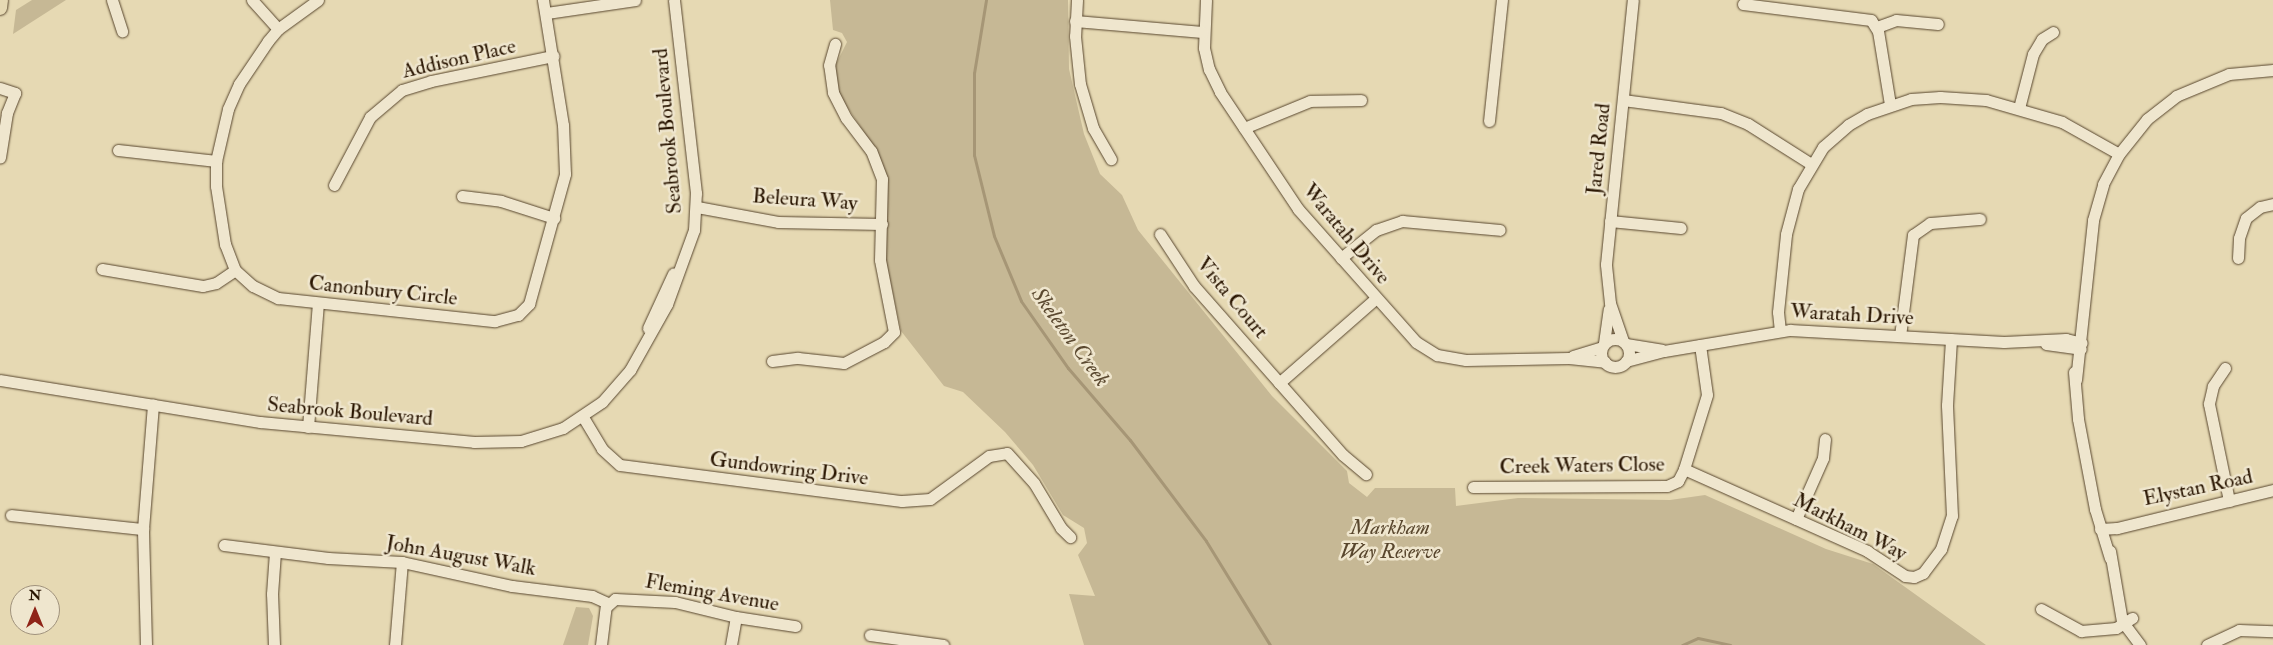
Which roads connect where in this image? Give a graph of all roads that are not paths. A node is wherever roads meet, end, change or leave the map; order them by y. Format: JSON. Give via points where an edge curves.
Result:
{"nodes":[{"id":1,"x":1,"y":0,"type":"edge"},
{"id":2,"x":112,"y":0,"type":"edge"},
{"id":3,"x":252,"y":0,"type":"edge"},
{"id":4,"x":318,"y":0,"type":"edge"},
{"id":5,"x":543,"y":0,"type":"edge"},
{"id":6,"x":635,"y":0,"type":"edge"},
{"id":7,"x":674,"y":0,"type":"edge"},
{"id":8,"x":1077,"y":0,"type":"edge"},
{"id":9,"x":1206,"y":0,"type":"edge"},
{"id":10,"x":1502,"y":0,"type":"edge"},
{"id":11,"x":1629,"y":1,"type":"edge"},
{"id":12,"x":1744,"y":4,"type":"dead end"},
{"id":13,"x":0,"y":8,"type":"edge"},
{"id":14,"x":547,"y":13,"type":"junction"},
{"id":15,"x":1075,"y":20,"type":"junction"},
{"id":16,"x":1938,"y":24,"type":"dead end"},
{"id":17,"x":1877,"y":27,"type":"junction"},
{"id":18,"x":278,"y":29,"type":"junction"},
{"id":19,"x":122,"y":31,"type":"dead end"},
{"id":20,"x":1203,"y":32,"type":"junction"},
{"id":21,"x":2053,"y":32,"type":"dead end"},
{"id":22,"x":835,"y":44,"type":"dead end"},
{"id":23,"x":553,"y":56,"type":"junction"},
{"id":24,"x":2273,"y":70,"type":"edge"},
{"id":25,"x":0,"y":88,"type":"edge"},
{"id":26,"x":1360,"y":100,"type":"dead end"},
{"id":27,"x":1623,"y":100,"type":"junction"},
{"id":28,"x":1890,"y":104,"type":"junction"},
{"id":29,"x":2019,"y":108,"type":"junction"},
{"id":30,"x":1489,"y":121,"type":"dead end"},
{"id":31,"x":1244,"y":128,"type":"junction"},
{"id":32,"x":118,"y":150,"type":"dead end"},
{"id":33,"x":2119,"y":154,"type":"junction"},
{"id":34,"x":0,"y":157,"type":"edge"},
{"id":35,"x":1111,"y":159,"type":"dead end"},
{"id":36,"x":216,"y":161,"type":"junction"},
{"id":37,"x":1811,"y":164,"type":"junction"},
{"id":38,"x":334,"y":185,"type":"dead end"},
{"id":39,"x":462,"y":196,"type":"dead end"},
{"id":40,"x":2273,"y":204,"type":"edge"},
{"id":41,"x":697,"y":207,"type":"junction"},
{"id":42,"x":554,"y":218,"type":"junction"},
{"id":43,"x":1980,"y":219,"type":"dead end"},
{"id":44,"x":1610,"y":221,"type":"junction"},
{"id":45,"x":882,"y":224,"type":"junction"},
{"id":46,"x":1681,"y":228,"type":"dead end"},
{"id":47,"x":1500,"y":230,"type":"dead end"},
{"id":48,"x":1160,"y":234,"type":"dead end"},
{"id":49,"x":1341,"y":258,"type":"junction"},
{"id":50,"x":2238,"y":258,"type":"dead end"},
{"id":51,"x":102,"y":269,"type":"dead end"},
{"id":52,"x":235,"y":270,"type":"junction"},
{"id":53,"x":1376,"y":298,"type":"junction"},
{"id":54,"x":318,"y":303,"type":"junction"},
{"id":55,"x":1610,"y":303,"type":"junction"},
{"id":56,"x":1780,"y":331,"type":"junction"},
{"id":57,"x":1900,"y":336,"type":"junction"},
{"id":58,"x":1951,"y":339,"type":"junction"},
{"id":59,"x":1624,"y":342,"type":"junction"},
{"id":60,"x":1603,"y":345,"type":"junction"},
{"id":61,"x":1700,"y":345,"type":"junction"},
{"id":62,"x":2078,"y":346,"type":"junction"},
{"id":63,"x":1664,"y":351,"type":"junction"},
{"id":64,"x":1569,"y":358,"type":"junction"},
{"id":65,"x":772,"y":361,"type":"dead end"},
{"id":66,"x":1626,"y":361,"type":"junction"},
{"id":67,"x":1604,"y":362,"type":"junction"},
{"id":68,"x":2225,"y":368,"type":"dead end"},
{"id":69,"x":0,"y":380,"type":"edge"},
{"id":70,"x":1279,"y":383,"type":"junction"},
{"id":71,"x":30,"y":386,"type":"junction"},
{"id":72,"x":0,"y":388,"type":"edge"},
{"id":73,"x":156,"y":404,"type":"junction"},
{"id":74,"x":583,"y":417,"type":"junction"},
{"id":75,"x":308,"y":427,"type":"junction"},
{"id":76,"x":1826,"y":440,"type":"dead end"},
{"id":77,"x":1684,"y":470,"type":"junction"},
{"id":78,"x":1366,"y":474,"type":"dead end"},
{"id":79,"x":1473,"y":487,"type":"dead end"},
{"id":80,"x":2273,"y":490,"type":"edge"},
{"id":81,"x":2229,"y":501,"type":"junction"},
{"id":82,"x":11,"y":515,"type":"dead end"},
{"id":83,"x":1796,"y":519,"type":"junction"},
{"id":84,"x":2105,"y":528,"type":"junction"},
{"id":85,"x":143,"y":529,"type":"junction"},
{"id":86,"x":1070,"y":536,"type":"dead end"},
{"id":87,"x":224,"y":545,"type":"dead end"},
{"id":88,"x":276,"y":552,"type":"junction"},
{"id":89,"x":402,"y":562,"type":"junction"},
{"id":90,"x":608,"y":603,"type":"junction"},
{"id":91,"x":2041,"y":609,"type":"dead end"},
{"id":92,"x":736,"y":617,"type":"junction"},
{"id":93,"x":2126,"y":621,"type":"junction"},
{"id":94,"x":794,"y":626,"type":"dead end"},
{"id":95,"x":2273,"y":631,"type":"edge"},
{"id":96,"x":870,"y":635,"type":"dead end"},
{"id":97,"x":2139,"y":644,"type":"edge"},
{"id":98,"x":146,"y":645,"type":"edge"},
{"id":99,"x":274,"y":645,"type":"edge"},
{"id":100,"x":395,"y":645,"type":"edge"},
{"id":101,"x":601,"y":645,"type":"edge"},
{"id":102,"x":731,"y":645,"type":"edge"},
{"id":103,"x":943,"y":645,"type":"edge"},
{"id":104,"x":2207,"y":645,"type":"edge"}],
"edges":[{"from":1,"to":13,"type":"main road"},
{"from":2,"to":19,"type":"street"},
{"from":3,"to":18,"type":"street"},
{"from":4,"to":18,"type":"street"},
{"from":5,"to":14,"type":"street","name":"Canonbury Circle"},
{"from":6,"to":14,"type":"street"},
{"from":7,"to":41,"type":"street","name":"Seabrook Boulevard"},
{"from":8,"to":15,"type":"street"},
{"from":9,"to":20,"type":"street","name":"Waratah Drive"},
{"from":10,"to":30,"type":"street"},
{"from":11,"to":27,"type":"street","name":"Jared Road"},
{"from":12,"to":17,"type":"street","via":[[1861,17],[1871,20]]},
{"from":14,"to":23,"type":"street","name":"Canonbury Circle"},
{"from":15,"to":20,"type":"street"},
{"from":15,"to":35,"type":"street","via":[[1080,84],[1094,128]]},
{"from":16,"to":17,"type":"street","via":[[1896,20]]},
{"from":17,"to":28,"type":"street"},
{"from":18,"to":36,"type":"street","via":[[258,52],[231,99]]},
{"from":20,"to":31,"type":"street","name":"Waratah Drive","via":[[1208,69]]},
{"from":21,"to":29,"type":"street","via":[[2042,40],[2033,54]]},
{"from":22,"to":45,"type":"street","via":[[829,65],[831,85],[841,110],[879,166],[884,198]]},
{"from":23,"to":38,"type":"street","name":"Addison Place","via":[[431,80],[402,90],[370,117]]},
{"from":23,"to":42,"type":"street","name":"Canonbury Circle","via":[[566,167]]},
{"from":24,"to":33,"type":"street","via":[[2229,74],[2176,96],[2147,119]]},
{"from":25,"to":34,"type":"street","via":[[15,93],[6,113]]},
{"from":26,"to":31,"type":"street","via":[[1310,102]]},
{"from":27,"to":37,"type":"street","via":[[1721,113],[1748,124]]},
{"from":27,"to":44,"type":"street","name":"Jared Road"},
{"from":28,"to":29,"type":"street","via":[[1912,99],[1952,97]]},
{"from":28,"to":37,"type":"street","via":[[1848,125]]},
{"from":29,"to":33,"type":"street","via":[[2062,122]]},
{"from":31,"to":49,"type":"street","name":"Waratah Drive","via":[[1298,209]]},
{"from":32,"to":36,"type":"street"},
{"from":33,"to":62,"type":"street","via":[[2096,207]]},
{"from":36,"to":52,"type":"street","via":[[219,211],[225,244]]},
{"from":37,"to":56,"type":"street","via":[[1798,189],[1788,224],[1778,312]]},
{"from":39,"to":42,"type":"street","via":[[501,200]]},
{"from":40,"to":50,"type":"street","via":[[2260,207],[2246,218],[2240,230]]},
{"from":41,"to":45,"type":"street","name":"Beleura Way","via":[[778,222]]},
{"from":41,"to":74,"type":"street","name":"Seabrook Boulevard","via":[[694,230],[667,304],[613,392]]},
{"from":42,"to":54,"type":"street","name":"Canonbury Circle","via":[[535,291],[525,309],[513,318],[495,321]]},
{"from":43,"to":57,"type":"street","via":[[1930,222],[1913,235]]},
{"from":44,"to":46,"type":"street"},
{"from":44,"to":55,"type":"street","name":"Jared Road","via":[[1606,264]]},
{"from":45,"to":65,"type":"street","via":[[881,271],[894,332],[884,342],[844,363],[793,358]]},
{"from":47,"to":49,"type":"street","via":[[1402,220],[1376,230]]},
{"from":48,"to":70,"type":"street","name":"Vista Court","via":[[1194,286]]},
{"from":49,"to":53,"type":"street","name":"Waratah Drive"},
{"from":51,"to":52,"type":"street","via":[[203,286],[216,283]]},
{"from":52,"to":54,"type":"street","name":"Canonbury Circle","via":[[264,293]]},
{"from":53,"to":64,"type":"street","name":"Waratah Drive","via":[[1416,342],[1437,355],[1466,360]]},
{"from":53,"to":70,"type":"street"},
{"from":54,"to":75,"type":"street"},
{"from":55,"to":59,"type":"street","name":"Jared Road"},
{"from":55,"to":60,"type":"street","name":"Jared Road"},
{"from":56,"to":57,"type":"street","name":"Waratah Drive"},
{"from":56,"to":61,"type":"street","name":"Waratah Drive"},
{"from":57,"to":58,"type":"street","name":"Waratah Drive"},
{"from":58,"to":62,"type":"street","name":"Waratah Drive"},
{"from":58,"to":83,"type":"street","name":"Markham Way","via":[[1947,405],[1952,516],[1945,541],[1926,569],[1917,576],[1905,576],[1876,556]]},
{"from":59,"to":60,"type":"street","via":[[1611,339]]},
{"from":59,"to":63,"type":"street","name":"Waratah Drive"},
{"from":59,"to":66,"type":"street","via":[[1629,354]]},
{"from":60,"to":64,"type":"street","name":"Waratah Drive"},
{"from":60,"to":67,"type":"street"},
{"from":61,"to":63,"type":"street","name":"Waratah Drive"},
{"from":61,"to":77,"type":"street","via":[[1706,395]]},
{"from":62,"to":84,"type":"street","via":[[2078,419]]},
{"from":63,"to":66,"type":"street","name":"Waratah Drive"},
{"from":64,"to":67,"type":"street","name":"Waratah Drive"},
{"from":66,"to":67,"type":"street","via":[[1616,367]]},
{"from":68,"to":81,"type":"street","via":[[2213,386],[2210,404]]},
{"from":69,"to":71,"type":"street","name":"Seabrook Boulevard"},
{"from":70,"to":78,"type":"street","name":"Vista Court","via":[[1343,455]]},
{"from":71,"to":72,"type":"street","name":"Seabrook Boulevard"},
{"from":71,"to":73,"type":"street","name":"Seabrook Boulevard"},
{"from":73,"to":75,"type":"street","name":"Seabrook Boulevard"},
{"from":73,"to":85,"type":"street"},
{"from":74,"to":75,"type":"street","name":"Seabrook Boulevard","via":[[554,433],[513,443]]},
{"from":74,"to":86,"type":"street","name":"Gundowring Drive","via":[[602,449],[620,465],[902,502],[933,497],[989,456],[1000,452],[1013,457],[1034,483],[1060,528]]},
{"from":76,"to":83,"type":"street","via":[[1823,458]]},
{"from":77,"to":79,"type":"street","name":"Creek Waters Close","via":[[1678,481],[1666,486]]},
{"from":77,"to":83,"type":"street","name":"Markham Way"},
{"from":80,"to":81,"type":"street","name":"Elystan Road"},
{"from":81,"to":84,"type":"street","name":"Elystan Road"},
{"from":82,"to":85,"type":"street"},
{"from":84,"to":93,"type":"street"},
{"from":85,"to":98,"type":"street"},
{"from":87,"to":88,"type":"street","name":"John August Walk"},
{"from":88,"to":89,"type":"street","name":"John August Walk"},
{"from":88,"to":99,"type":"street","via":[[272,594]]},
{"from":89,"to":90,"type":"street","name":"John August Walk","via":[[512,586],[592,596]]},
{"from":89,"to":100,"type":"street"},
{"from":90,"to":92,"type":"street","name":"Fleming Avenue","via":[[621,598],[664,601]]},
{"from":90,"to":101,"type":"street"},
{"from":91,"to":93,"type":"street","via":[[2077,630],[2103,628]]},
{"from":92,"to":94,"type":"street","name":"Fleming Avenue"},
{"from":92,"to":102,"type":"street"},
{"from":93,"to":97,"type":"street"},
{"from":95,"to":104,"type":"street","via":[[2239,630]]},
{"from":96,"to":103,"type":"street"}]}
